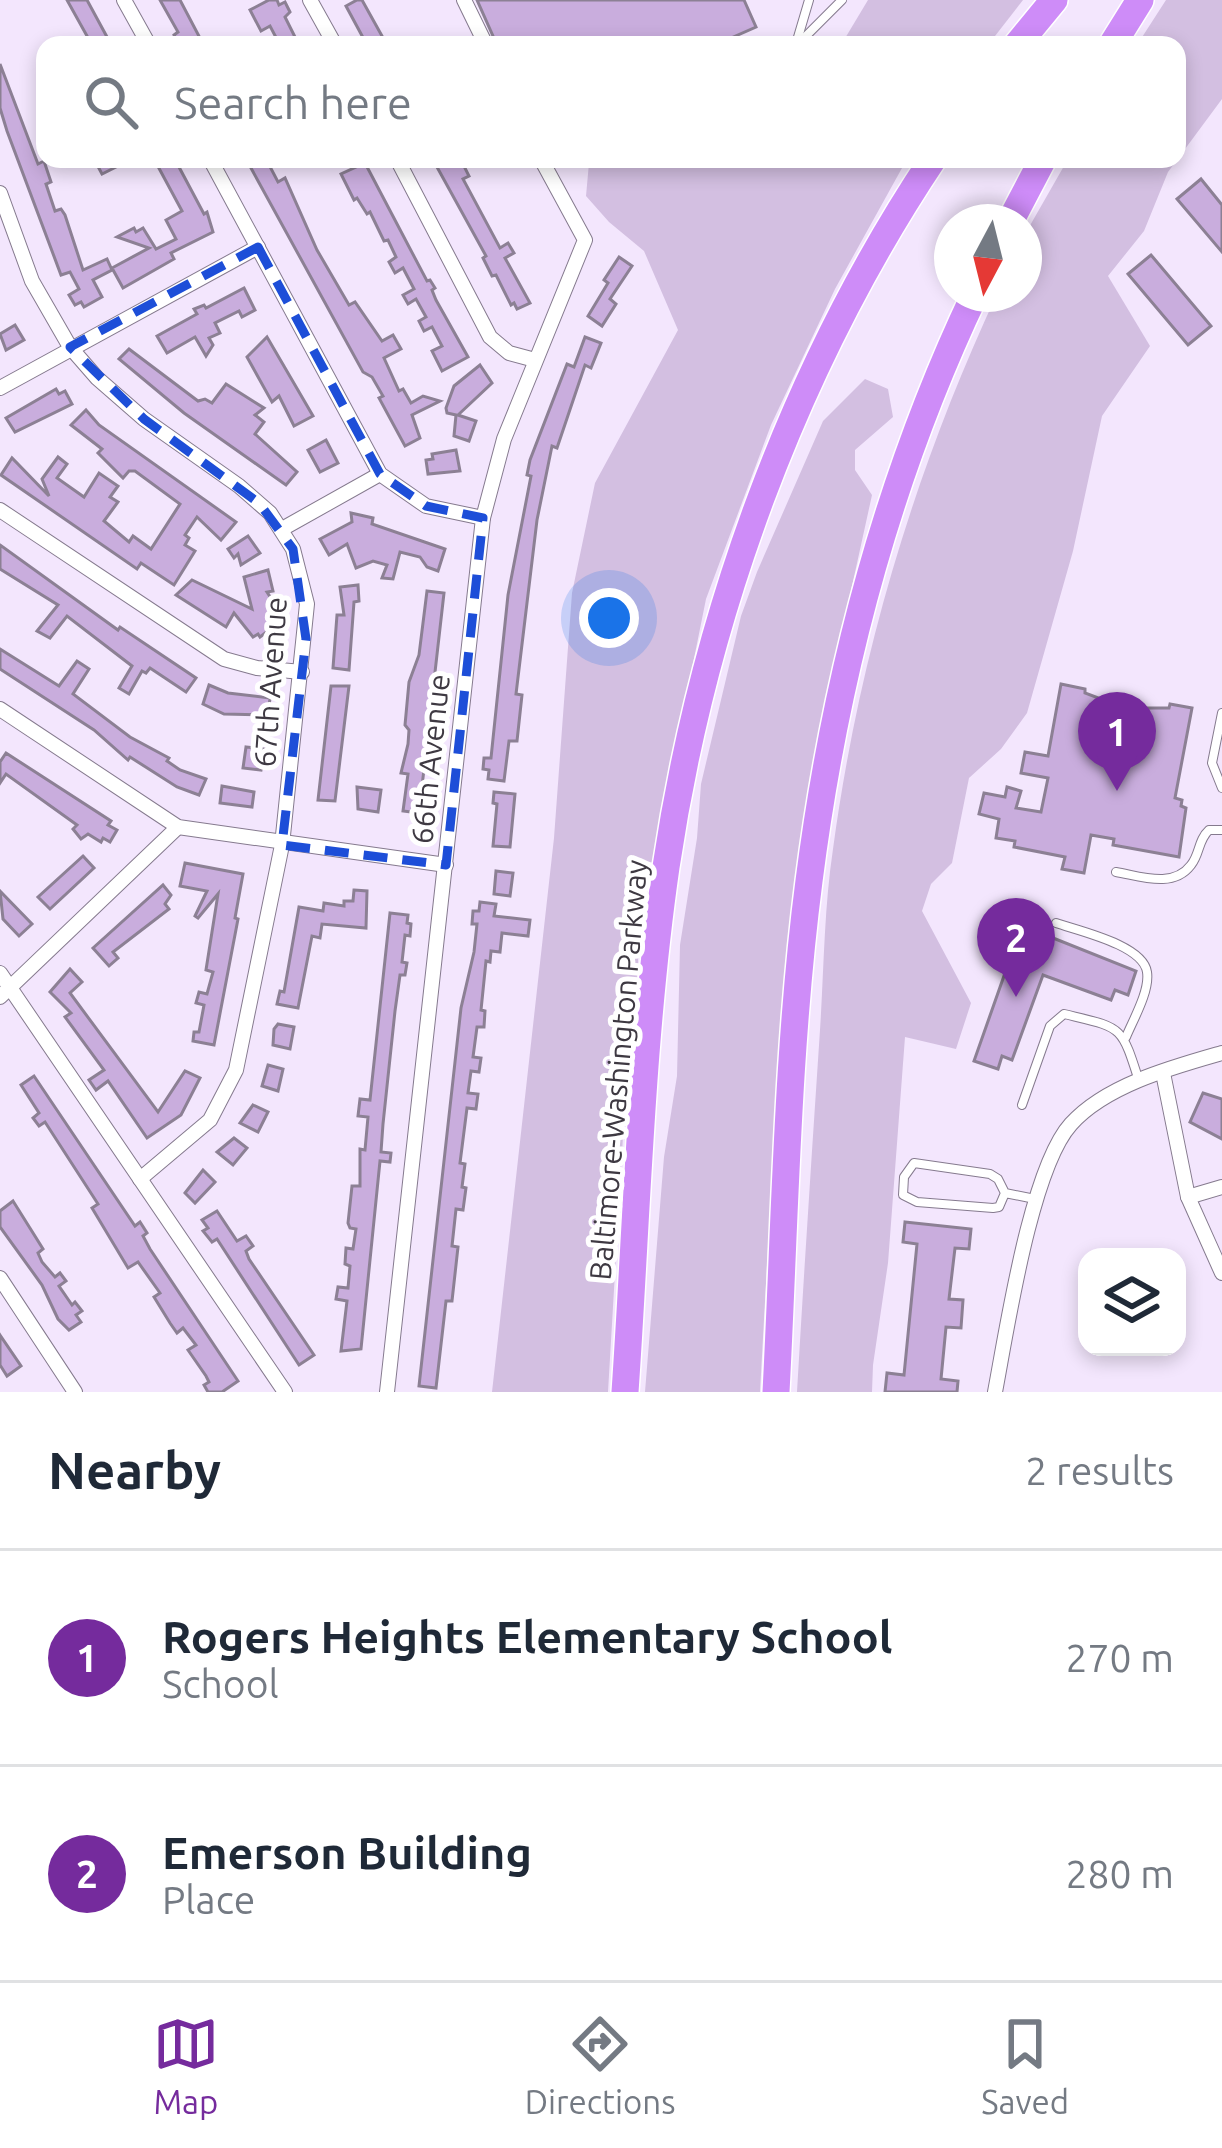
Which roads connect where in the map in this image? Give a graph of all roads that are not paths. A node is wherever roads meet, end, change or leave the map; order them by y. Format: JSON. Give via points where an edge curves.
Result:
{"nodes":[{"id":1,"x":124,"y":0,"type":"edge"},
{"id":2,"x":310,"y":0,"type":"edge"},
{"id":3,"x":464,"y":0,"type":"edge"},
{"id":4,"x":809,"y":0,"type":"edge"},
{"id":5,"x":842,"y":0,"type":"edge"},
{"id":6,"x":1054,"y":0,"type":"edge"},
{"id":7,"x":1140,"y":0,"type":"edge"},
{"id":8,"x":143,"y":36,"type":"edge"},
{"id":9,"x":330,"y":36,"type":"edge"},
{"id":10,"x":482,"y":36,"type":"edge"},
{"id":11,"x":799,"y":36,"type":"edge"},
{"id":12,"x":805,"y":36,"type":"edge"},
{"id":13,"x":1024,"y":36,"type":"edge"},
{"id":14,"x":1118,"y":36,"type":"edge"},
{"id":15,"x":215,"y":168,"type":"edge"},
{"id":16,"x":402,"y":168,"type":"edge"},
{"id":17,"x":546,"y":168,"type":"edge"},
{"id":18,"x":928,"y":168,"type":"edge"},
{"id":19,"x":1038,"y":168,"type":"edge"},
{"id":20,"x":0,"y":193,"type":"edge"},
{"id":21,"x":1019,"y":204,"type":"edge"},
{"id":22,"x":258,"y":247,"type":"junction"},
{"id":23,"x":967,"y":312,"type":"edge"},
{"id":24,"x":70,"y":347,"type":"junction"},
{"id":25,"x":535,"y":360,"type":"junction"},
{"id":26,"x":0,"y":388,"type":"edge"},
{"id":27,"x":380,"y":474,"type":"junction"},
{"id":28,"x":0,"y":510,"type":"edge"},
{"id":29,"x":483,"y":518,"type":"junction"},
{"id":30,"x":282,"y":529,"type":"junction"},
{"id":31,"x":302,"y":672,"type":"junction"},
{"id":32,"x":0,"y":709,"type":"edge"},
{"id":33,"x":1222,"y":713,"type":"edge"},
{"id":34,"x":1222,"y":788,"type":"edge"},
{"id":35,"x":178,"y":827,"type":"junction"},
{"id":36,"x":1222,"y":830,"type":"edge"},
{"id":37,"x":282,"y":845,"type":"junction"},
{"id":38,"x":446,"y":865,"type":"junction"},
{"id":39,"x":1116,"y":872,"type":"dead end"},
{"id":40,"x":1056,"y":922,"type":"dead end"},
{"id":41,"x":0,"y":973,"type":"edge"},
{"id":42,"x":5,"y":992,"type":"edge"},
{"id":43,"x":1126,"y":1039,"type":"junction"},
{"id":44,"x":1222,"y":1053,"type":"edge"},
{"id":45,"x":1163,"y":1072,"type":"junction"},
{"id":46,"x":1140,"y":1082,"type":"junction"},
{"id":47,"x":1022,"y":1105,"type":"dead end"},
{"id":48,"x":140,"y":1179,"type":"junction"},
{"id":49,"x":1222,"y":1187,"type":"edge"},
{"id":50,"x":1005,"y":1193,"type":"junction"},
{"id":51,"x":1189,"y":1197,"type":"junction"},
{"id":52,"x":1037,"y":1199,"type":"junction"},
{"id":53,"x":1222,"y":1273,"type":"edge"},
{"id":54,"x":0,"y":1278,"type":"edge"},
{"id":55,"x":75,"y":1392,"type":"edge"},
{"id":56,"x":285,"y":1392,"type":"edge"},
{"id":57,"x":387,"y":1392,"type":"edge"},
{"id":58,"x":626,"y":1392,"type":"edge"},
{"id":59,"x":776,"y":1392,"type":"edge"},
{"id":60,"x":995,"y":1392,"type":"edge"}],
"edges":[{"from":1,"to":8,"type":"street"},
{"from":2,"to":9,"type":"street"},
{"from":3,"to":10,"type":"street"},
{"from":4,"to":11,"type":"lane"},
{"from":5,"to":12,"type":"lane"},
{"from":6,"to":13,"type":"highway"},
{"from":7,"to":14,"type":"highway"},
{"from":15,"to":22,"type":"street"},
{"from":16,"to":25,"type":"street","via":[[490,337]]},
{"from":17,"to":25,"type":"street","name":"66th Avenue","via":[[585,240]]},
{"from":18,"to":58,"type":"highway","name":"Baltimore-Washington Parkway","via":[[802,401],[745,546],[698,704],[656,943]]},
{"from":19,"to":21,"type":"highway"},
{"from":20,"to":24,"type":"street","name":"67th Avenue","via":[[38,295]]},
{"from":22,"to":24,"type":"street"},
{"from":22,"to":27,"type":"street"},
{"from":23,"to":59,"type":"highway","via":[[893,500],[832,732],[801,961]]},
{"from":24,"to":26,"type":"street"},
{"from":24,"to":30,"type":"street","name":"67th Avenue","via":[[133,410],[249,494]]},
{"from":25,"to":29,"type":"street","name":"66th Avenue"},
{"from":27,"to":29,"type":"street","via":[[426,506]]},
{"from":27,"to":30,"type":"street"},
{"from":28,"to":31,"type":"street","via":[[224,659]]},
{"from":29,"to":38,"type":"street","name":"66th Avenue"},
{"from":30,"to":31,"type":"street","name":"67th Avenue","via":[[307,604]]},
{"from":31,"to":37,"type":"street","name":"67th Avenue"},
{"from":32,"to":35,"type":"street"},
{"from":33,"to":34,"type":"lane","via":[[1212,763]]},
{"from":35,"to":37,"type":"street"},
{"from":35,"to":42,"type":"street"},
{"from":36,"to":39,"type":"lane","via":[[1209,830],[1191,865],[1174,878]]},
{"from":37,"to":38,"type":"street"},
{"from":37,"to":48,"type":"street","name":"67th Avenue","via":[[236,1070],[210,1120]]},
{"from":38,"to":57,"type":"street","name":"66th Avenue"},
{"from":40,"to":43,"type":"lane","via":[[1135,951],[1143,962],[1146,983]]},
{"from":41,"to":42,"type":"street"},
{"from":42,"to":48,"type":"street"},
{"from":43,"to":46,"type":"lane"},
{"from":43,"to":47,"type":"lane","via":[[1108,1024],[1056,1018]]},
{"from":44,"to":45,"type":"street"},
{"from":45,"to":46,"type":"street"},
{"from":45,"to":51,"type":"street"},
{"from":46,"to":52,"type":"street","via":[[1071,1124]]},
{"from":48,"to":56,"type":"street"},
{"from":49,"to":51,"type":"street"},
{"from":50,"to":50,"type":"lane","via":[[990,1174],[914,1163],[904,1177],[903,1195],[917,1202],[993,1208]]},
{"from":50,"to":52,"type":"lane"},
{"from":51,"to":53,"type":"street"},
{"from":52,"to":60,"type":"street"},
{"from":54,"to":55,"type":"street"}]}
